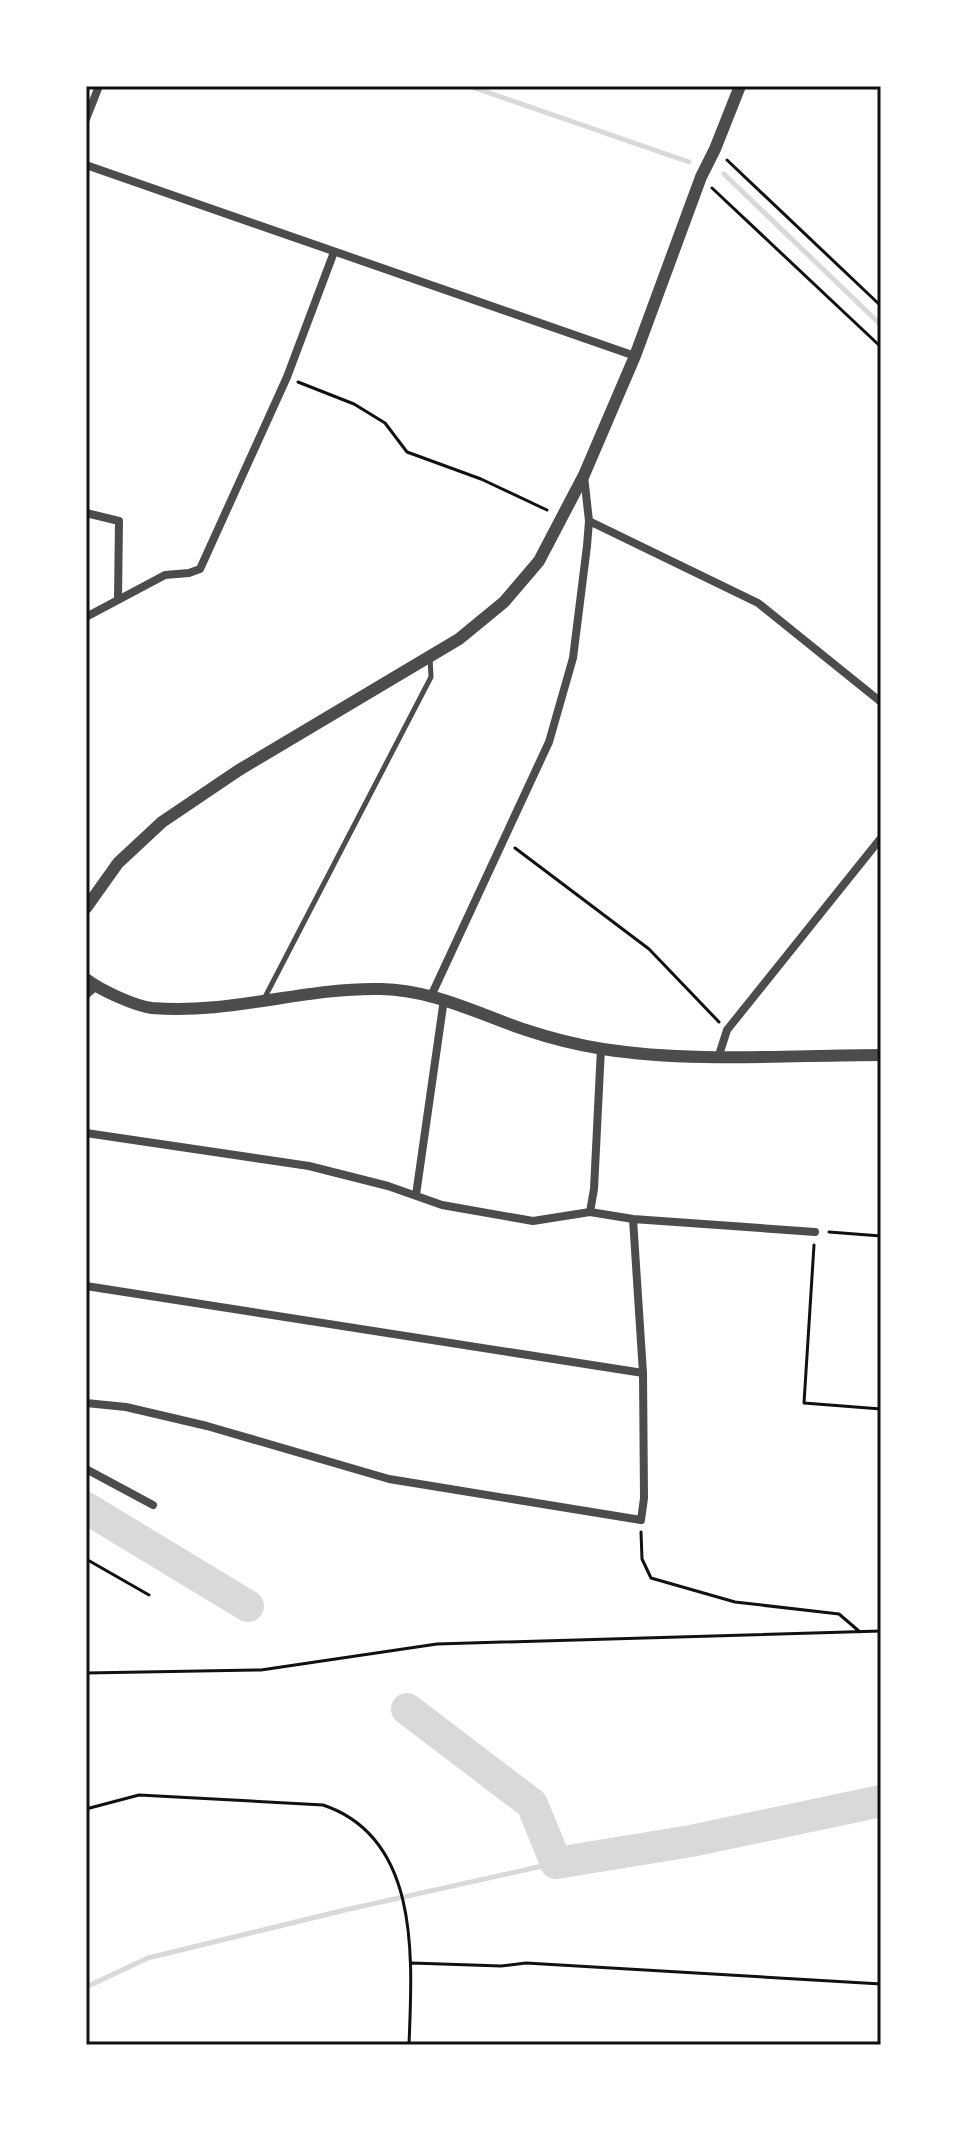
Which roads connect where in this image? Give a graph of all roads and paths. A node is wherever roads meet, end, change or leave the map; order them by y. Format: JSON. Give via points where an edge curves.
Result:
{"nodes":[{"id":1,"x":99,"y":86,"type":"edge"},
{"id":2,"x":740,"y":86,"type":"edge"},
{"id":3,"x":86,"y":119,"type":"edge"},
{"id":4,"x":715,"y":149,"type":"junction"},
{"id":5,"x":86,"y":165,"type":"edge"},
{"id":6,"x":701,"y":177,"type":"junction"},
{"id":7,"x":334,"y":252,"type":"junction"},
{"id":8,"x":881,"y":306,"type":"edge"},
{"id":9,"x":881,"y":347,"type":"edge"},
{"id":10,"x":635,"y":356,"type":"junction"},
{"id":11,"x":287,"y":377,"type":"junction"},
{"id":12,"x":584,"y":475,"type":"junction"},
{"id":13,"x":86,"y":513,"type":"edge"},
{"id":14,"x":563,"y":518,"type":"junction"},
{"id":15,"x":589,"y":521,"type":"junction"},
{"id":16,"x":118,"y":599,"type":"junction"},
{"id":17,"x":86,"y":617,"type":"edge"},
{"id":18,"x":430,"y":656,"type":"junction"},
{"id":19,"x":881,"y":702,"type":"edge"},
{"id":20,"x":881,"y":838,"type":"edge"},
{"id":21,"x":504,"y":839,"type":"junction"},
{"id":22,"x":86,"y":908,"type":"edge"},
{"id":23,"x":89,"y":987,"type":"edge"},
{"id":24,"x":438,"y":997,"type":"junction"},
{"id":25,"x":263,"y":999,"type":"junction"},
{"id":26,"x":727,"y":1030,"type":"junction"},
{"id":27,"x":601,"y":1048,"type":"junction"},
{"id":28,"x":719,"y":1055,"type":"junction"},
{"id":29,"x":881,"y":1055,"type":"edge"},
{"id":30,"x":86,"y":1133,"type":"edge"},
{"id":31,"x":416,"y":1195,"type":"junction"},
{"id":32,"x":590,"y":1212,"type":"junction"},
{"id":33,"x":633,"y":1219,"type":"junction"},
{"id":34,"x":815,"y":1232,"type":"junction"},
{"id":35,"x":881,"y":1236,"type":"edge"},
{"id":36,"x":86,"y":1286,"type":"edge"},
{"id":37,"x":643,"y":1373,"type":"junction"},
{"id":38,"x":86,"y":1403,"type":"edge"},
{"id":39,"x":881,"y":1409,"type":"edge"},
{"id":40,"x":86,"y":1469,"type":"edge"},
{"id":41,"x":153,"y":1505,"type":"dead end"},
{"id":42,"x":641,"y":1520,"type":"junction"},
{"id":43,"x":86,"y":1559,"type":"edge"},
{"id":44,"x":149,"y":1595,"type":"dead end"},
{"id":45,"x":881,"y":1631,"type":"edge"},
{"id":46,"x":860,"y":1632,"type":"junction"},
{"id":47,"x":86,"y":1673,"type":"edge"},
{"id":48,"x":86,"y":1809,"type":"edge"},
{"id":49,"x":412,"y":1963,"type":"junction"},
{"id":50,"x":881,"y":1984,"type":"edge"},
{"id":51,"x":409,"y":2045,"type":"edge"}],
"edges":[{"from":1,"to":3,"type":"street"},
{"from":2,"to":4,"type":"street"},
{"from":4,"to":6,"type":"street"},
{"from":4,"to":8,"type":"path"},
{"from":5,"to":7,"type":"street"},
{"from":6,"to":9,"type":"path"},
{"from":6,"to":10,"type":"street"},
{"from":7,"to":10,"type":"street"},
{"from":7,"to":11,"type":"street"},
{"from":10,"to":12,"type":"street"},
{"from":11,"to":14,"type":"path","via":[[354,404],[385,423],[407,452]]},
{"from":11,"to":16,"type":"street","via":[[200,569],[165,575]]},
{"from":12,"to":14,"type":"street"},
{"from":12,"to":15,"type":"street"},
{"from":13,"to":16,"type":"street","via":[[119,521]]},
{"from":14,"to":18,"type":"street","via":[[539,561],[504,602]]},
{"from":15,"to":19,"type":"street","via":[[758,603]]},
{"from":15,"to":21,"type":"street","via":[[573,658],[549,742]]},
{"from":16,"to":17,"type":"street"},
{"from":18,"to":22,"type":"street","via":[[162,822],[118,863]]},
{"from":18,"to":25,"type":"lane","via":[[431,677]]},
{"from":20,"to":26,"type":"street"},
{"from":21,"to":24,"type":"street"},
{"from":21,"to":26,"type":"path","via":[[649,949]]},
{"from":23,"to":25,"type":"street","via":[[149,1008]]},
{"from":24,"to":25,"type":"street","via":[[381,989]]},
{"from":24,"to":27,"type":"street","via":[[528,1030]]},
{"from":24,"to":31,"type":"street"},
{"from":26,"to":28,"type":"street"},
{"from":27,"to":28,"type":"street"},
{"from":27,"to":32,"type":"street"},
{"from":28,"to":29,"type":"street"},
{"from":30,"to":31,"type":"street","via":[[309,1166]]},
{"from":31,"to":32,"type":"street","via":[[442,1205],[533,1221]]},
{"from":32,"to":33,"type":"street"},
{"from":33,"to":34,"type":"street"},
{"from":33,"to":37,"type":"street"},
{"from":34,"to":35,"type":"path"},
{"from":34,"to":39,"type":"path","via":[[804,1403]]},
{"from":36,"to":37,"type":"street"},
{"from":37,"to":42,"type":"street"},
{"from":38,"to":42,"type":"street","via":[[207,1426],[389,1479]]},
{"from":40,"to":41,"type":"street"},
{"from":42,"to":46,"type":"path","via":[[642,1559],[651,1578],[735,1602],[839,1614]]},
{"from":43,"to":44,"type":"path"},
{"from":45,"to":46,"type":"path"},
{"from":46,"to":47,"type":"path","via":[[437,1644],[261,1670]]},
{"from":48,"to":49,"type":"path","via":[[139,1795],[323,1805],[342,1811],[371,1835],[400,1886]]},
{"from":49,"to":50,"type":"path","via":[[526,1963]]},
{"from":49,"to":51,"type":"path"}]}
